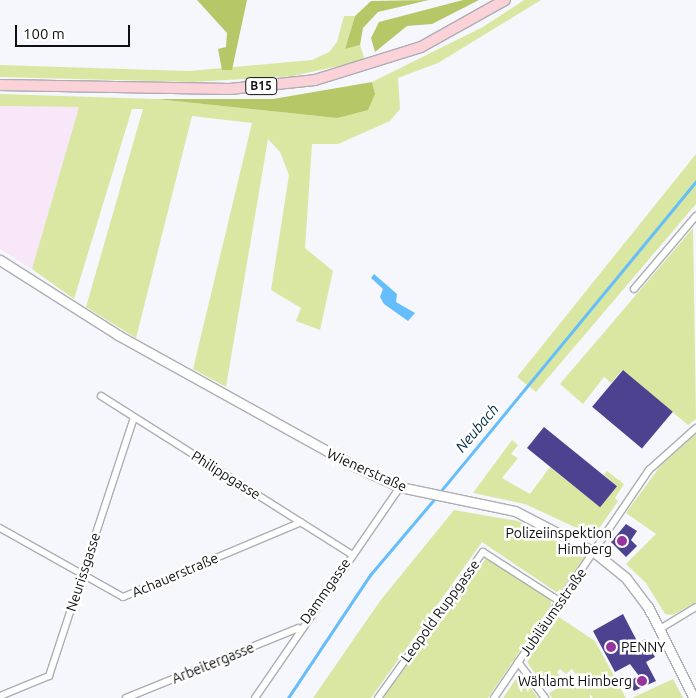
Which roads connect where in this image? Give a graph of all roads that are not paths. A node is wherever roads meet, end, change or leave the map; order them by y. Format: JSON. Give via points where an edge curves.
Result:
{"nodes":[{"id":1,"x":505,"y":0,"type":"edge"},
{"id":2,"x":0,"y":85,"type":"edge"},
{"id":3,"x":696,"y":218,"type":"edge"},
{"id":4,"x":0,"y":260,"type":"edge"},
{"id":5,"x":634,"y":289,"type":"dead end"},
{"id":6,"x":101,"y":396,"type":"dead end"},
{"id":7,"x":134,"y":418,"type":"junction"},
{"id":8,"x":696,"y":428,"type":"edge"},
{"id":9,"x":400,"y":487,"type":"junction"},
{"id":10,"x":301,"y":522,"type":"junction"},
{"id":11,"x":0,"y":528,"type":"edge"},
{"id":12,"x":594,"y":552,"type":"junction"},
{"id":13,"x":352,"y":554,"type":"junction"},
{"id":14,"x":81,"y":575,"type":"junction"},
{"id":15,"x":560,"y":602,"type":"junction"},
{"id":16,"x":696,"y":607,"type":"edge"},
{"id":17,"x":299,"y":628,"type":"junction"},
{"id":18,"x":660,"y":629,"type":"junction"},
{"id":19,"x":518,"y":662,"type":"junction"},
{"id":20,"x":0,"y":696,"type":"edge"},
{"id":21,"x":126,"y":698,"type":"edge"},
{"id":22,"x":254,"y":698,"type":"edge"},
{"id":23,"x":378,"y":698,"type":"edge"},
{"id":24,"x":494,"y":698,"type":"edge"},
{"id":25,"x":545,"y":698,"type":"edge"},
{"id":26,"x":694,"y":698,"type":"edge"}],
"edges":[{"from":1,"to":2,"type":"main road","number":"B15","via":[[421,47],[315,80],[230,89]]},
{"from":3,"to":5,"type":"street"},
{"from":4,"to":9,"type":"street","name":"Wienerstraße","via":[[118,335],[305,440]]},
{"from":6,"to":7,"type":"street","name":"Philippgasse"},
{"from":7,"to":10,"type":"street","name":"Philippgasse"},
{"from":7,"to":14,"type":"street","name":"Neurissgasse"},
{"from":8,"to":12,"type":"street","name":"Jubiläumsstraße","via":[[649,470]]},
{"from":9,"to":12,"type":"street","name":"Wienerstraße","via":[[531,517]]},
{"from":9,"to":13,"type":"street","name":"Dammgasse"},
{"from":10,"to":13,"type":"street","name":"Philippgasse"},
{"from":10,"to":14,"type":"street","name":"Achauerstraße","via":[[122,597]]},
{"from":11,"to":14,"type":"street","name":"Achauerstraße"},
{"from":12,"to":15,"type":"street","name":"Jubiläumsstraße"},
{"from":12,"to":18,"type":"street","name":"Wienerstraße","via":[[626,578]]},
{"from":13,"to":17,"type":"street","name":"Dammgasse"},
{"from":14,"to":20,"type":"street","name":"Neurissgasse","via":[[49,676]]},
{"from":15,"to":19,"type":"street","name":"Jubiläumsstraße"},
{"from":15,"to":23,"type":"street","name":"Leopold Ruppgasse","via":[[483,552]]},
{"from":16,"to":18,"type":"street"},
{"from":17,"to":21,"type":"street","name":"Arbeitergasse"},
{"from":17,"to":22,"type":"street","name":"Dammgasse"},
{"from":18,"to":26,"type":"street","name":"Wienerstraße"},
{"from":19,"to":24,"type":"street","name":"Jubiläumsstraße"},
{"from":19,"to":25,"type":"street"}]}
